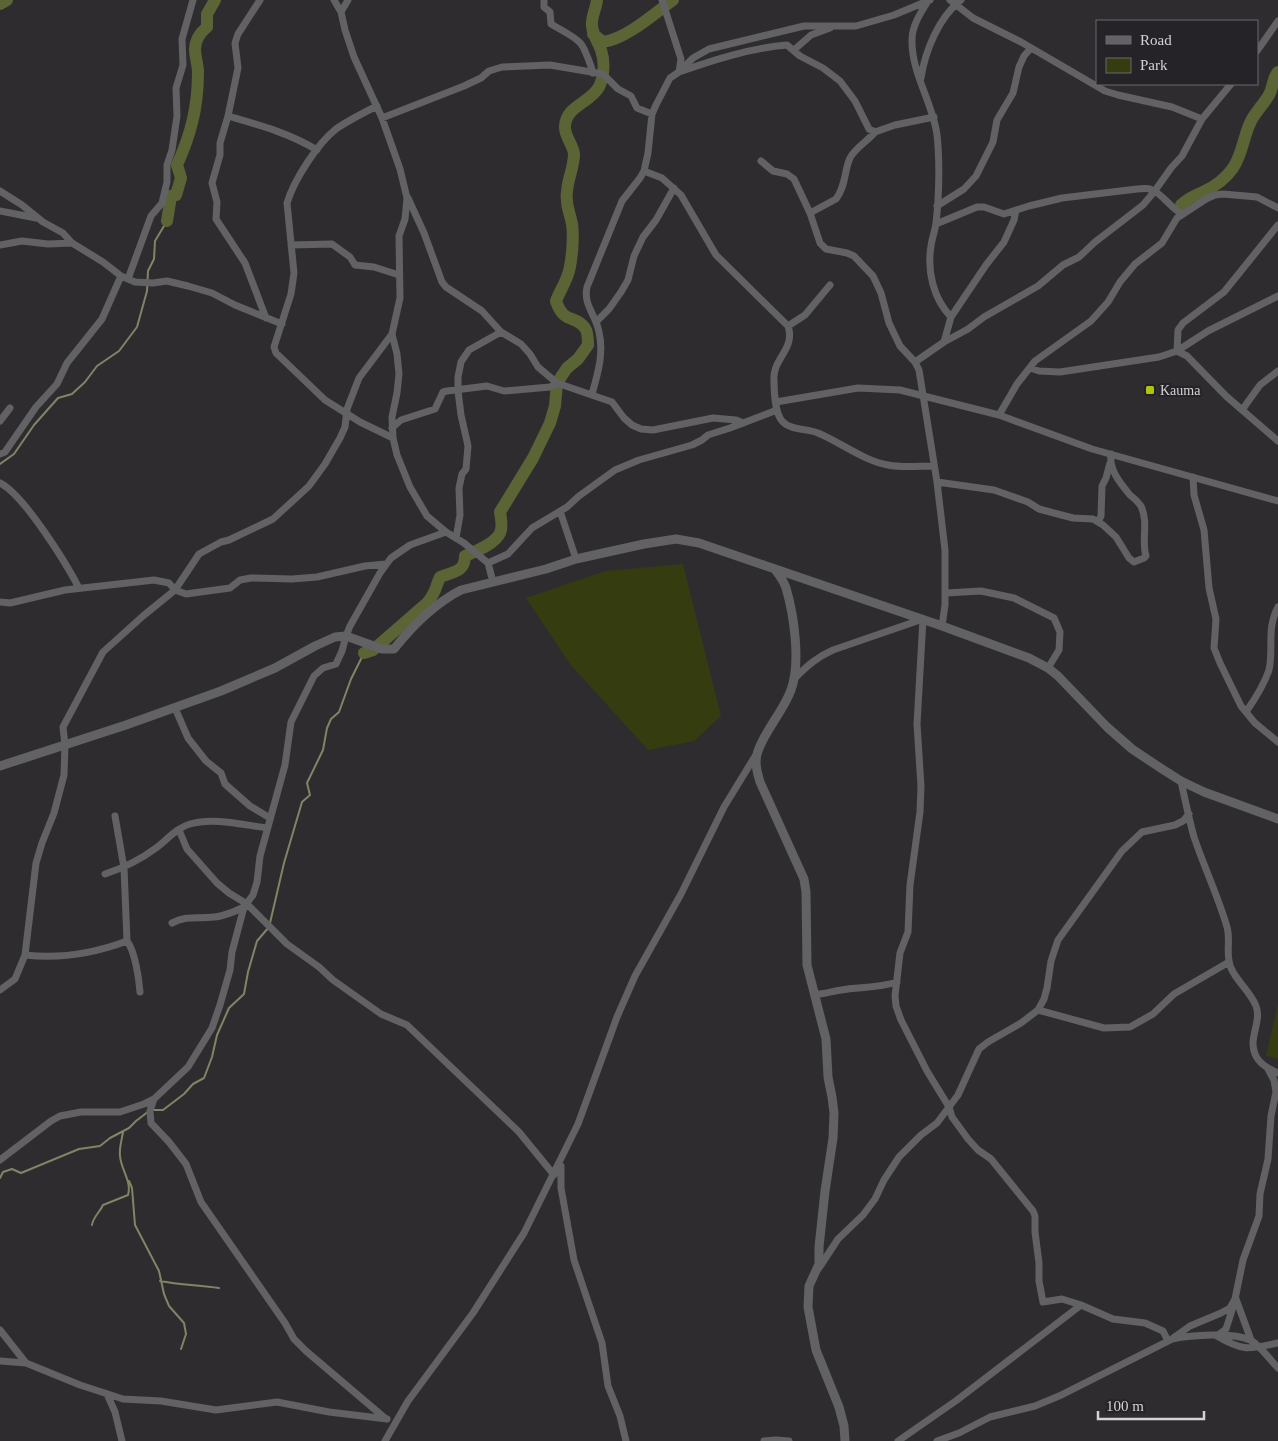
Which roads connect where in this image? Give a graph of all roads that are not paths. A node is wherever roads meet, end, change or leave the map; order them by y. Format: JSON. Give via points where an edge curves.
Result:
{"nodes":[{"id":1,"x":192,"y":0,"type":"edge"},
{"id":2,"x":260,"y":0,"type":"edge"},
{"id":3,"x":334,"y":0,"type":"edge"},
{"id":4,"x":348,"y":0,"type":"edge"},
{"id":5,"x":544,"y":0,"type":"edge"},
{"id":6,"x":662,"y":0,"type":"edge"},
{"id":7,"x":929,"y":0,"type":"edge"},
{"id":8,"x":961,"y":0,"type":"edge"},
{"id":9,"x":952,"y":2,"type":"edge"},
{"id":10,"x":341,"y":12,"type":"junction"},
{"id":11,"x":1278,"y":22,"type":"edge"},
{"id":12,"x":832,"y":27,"type":"junction"},
{"id":13,"x":1031,"y":48,"type":"junction"},
{"id":14,"x":794,"y":50,"type":"junction"},
{"id":15,"x":1258,"y":50,"type":"edge"},
{"id":16,"x":594,"y":72,"type":"junction"},
{"id":17,"x":679,"y":72,"type":"junction"},
{"id":18,"x":921,"y":79,"type":"junction"},
{"id":19,"x":1230,"y":85,"type":"edge"},
{"id":20,"x":377,"y":106,"type":"junction"},
{"id":21,"x":652,"y":114,"type":"junction"},
{"id":22,"x":228,"y":116,"type":"junction"},
{"id":23,"x":934,"y":117,"type":"junction"},
{"id":24,"x":382,"y":118,"type":"junction"},
{"id":25,"x":1202,"y":119,"type":"junction"},
{"id":26,"x":875,"y":132,"type":"junction"},
{"id":27,"x":317,"y":150,"type":"junction"},
{"id":28,"x":761,"y":161,"type":"dead end"},
{"id":29,"x":644,"y":171,"type":"junction"},
{"id":30,"x":674,"y":188,"type":"junction"},
{"id":31,"x":0,"y":191,"type":"edge"},
{"id":32,"x":1154,"y":192,"type":"junction"},
{"id":33,"x":408,"y":198,"type":"junction"},
{"id":34,"x":937,"y":206,"type":"junction"},
{"id":35,"x":1278,"y":208,"type":"edge"},
{"id":36,"x":1016,"y":210,"type":"junction"},
{"id":37,"x":0,"y":211,"type":"edge"},
{"id":38,"x":810,"y":213,"type":"junction"},
{"id":39,"x":1183,"y":214,"type":"junction"},
{"id":40,"x":36,"y":218,"type":"junction"},
{"id":41,"x":936,"y":224,"type":"junction"},
{"id":42,"x":1278,"y":225,"type":"edge"},
{"id":43,"x":72,"y":243,"type":"junction"},
{"id":44,"x":0,"y":245,"type":"edge"},
{"id":45,"x":291,"y":245,"type":"junction"},
{"id":46,"x":399,"y":275,"type":"junction"},
{"id":47,"x":124,"y":278,"type":"junction"},
{"id":48,"x":830,"y":285,"type":"dead end"},
{"id":49,"x":1278,"y":296,"type":"edge"},
{"id":50,"x":951,"y":317,"type":"junction"},
{"id":51,"x":266,"y":318,"type":"junction"},
{"id":52,"x":596,"y":322,"type":"junction"},
{"id":53,"x":282,"y":324,"type":"junction"},
{"id":54,"x":788,"y":326,"type":"junction"},
{"id":55,"x":501,"y":332,"type":"junction"},
{"id":56,"x":392,"y":334,"type":"junction"},
{"id":57,"x":944,"y":342,"type":"junction"},
{"id":58,"x":1177,"y":351,"type":"junction"},
{"id":59,"x":915,"y":362,"type":"junction"},
{"id":60,"x":1030,"y":368,"type":"junction"},
{"id":61,"x":1278,"y":371,"type":"edge"},
{"id":62,"x":557,"y":383,"type":"junction"},
{"id":63,"x":458,"y":391,"type":"junction"},
{"id":64,"x":592,"y":394,"type":"junction"},
{"id":65,"x":922,"y":395,"type":"junction"},
{"id":66,"x":776,"y":402,"type":"junction"},
{"id":67,"x":10,"y":408,"type":"dead end"},
{"id":68,"x":777,"y":410,"type":"junction"},
{"id":69,"x":1242,"y":410,"type":"junction"},
{"id":70,"x":347,"y":415,"type":"junction"},
{"id":71,"x":999,"y":415,"type":"junction"},
{"id":72,"x":0,"y":421,"type":"edge"},
{"id":73,"x":743,"y":424,"type":"junction"},
{"id":74,"x":392,"y":428,"type":"junction"},
{"id":75,"x":393,"y":438,"type":"junction"},
{"id":76,"x":1278,"y":441,"type":"edge"},
{"id":77,"x":0,"y":454,"type":"edge"},
{"id":78,"x":1111,"y":454,"type":"junction"},
{"id":79,"x":1110,"y":463,"type":"junction"},
{"id":80,"x":934,"y":466,"type":"junction"},
{"id":81,"x":1193,"y":477,"type":"junction"},
{"id":82,"x":937,"y":482,"type":"junction"},
{"id":83,"x":0,"y":483,"type":"edge"},
{"id":84,"x":1278,"y":501,"type":"edge"},
{"id":85,"x":560,"y":511,"type":"junction"},
{"id":86,"x":1098,"y":522,"type":"junction"},
{"id":87,"x":446,"y":532,"type":"junction"},
{"id":88,"x":456,"y":538,"type":"junction"},
{"id":89,"x":576,"y":559,"type":"junction"},
{"id":90,"x":488,"y":563,"type":"junction"},
{"id":91,"x":386,"y":564,"type":"junction"},
{"id":92,"x":776,"y":571,"type":"junction"},
{"id":93,"x":493,"y":582,"type":"junction"},
{"id":94,"x":79,"y":588,"type":"junction"},
{"id":95,"x":175,"y":590,"type":"junction"},
{"id":96,"x":946,"y":593,"type":"junction"},
{"id":97,"x":0,"y":602,"type":"edge"},
{"id":98,"x":1278,"y":607,"type":"edge"},
{"id":99,"x":923,"y":619,"type":"junction"},
{"id":100,"x":942,"y":626,"type":"junction"},
{"id":101,"x":346,"y":636,"type":"junction"},
{"id":102,"x":1048,"y":668,"type":"junction"},
{"id":103,"x":795,"y":678,"type":"junction"},
{"id":104,"x":175,"y":708,"type":"junction"},
{"id":105,"x":1246,"y":712,"type":"junction"},
{"id":106,"x":1278,"y":742,"type":"edge"},
{"id":107,"x":65,"y":745,"type":"junction"},
{"id":108,"x":757,"y":752,"type":"junction"},
{"id":109,"x":0,"y":766,"type":"edge"},
{"id":110,"x":1181,"y":781,"type":"junction"},
{"id":111,"x":1188,"y":814,"type":"junction"},
{"id":112,"x":116,"y":816,"type":"dead end"},
{"id":113,"x":270,"y":818,"type":"junction"},
{"id":114,"x":1278,"y":819,"type":"edge"},
{"id":115,"x":267,"y":828,"type":"junction"},
{"id":116,"x":179,"y":830,"type":"junction"},
{"id":117,"x":124,"y":868,"type":"junction"},
{"id":118,"x":105,"y":874,"type":"dead end"},
{"id":119,"x":245,"y":905,"type":"junction"},
{"id":120,"x":172,"y":924,"type":"dead end"},
{"id":121,"x":127,"y":941,"type":"junction"},
{"id":122,"x":25,"y":955,"type":"junction"},
{"id":123,"x":1229,"y":962,"type":"junction"},
{"id":124,"x":897,"y":982,"type":"junction"},
{"id":125,"x":0,"y":990,"type":"edge"},
{"id":126,"x":140,"y":992,"type":"dead end"},
{"id":127,"x":814,"y":994,"type":"junction"},
{"id":128,"x":1038,"y":1010,"type":"junction"},
{"id":129,"x":1268,"y":1069,"type":"junction"},
{"id":130,"x":1278,"y":1073,"type":"edge"},
{"id":131,"x":154,"y":1099,"type":"junction"},
{"id":132,"x":949,"y":1107,"type":"junction"},
{"id":133,"x":563,"y":1156,"type":"junction"},
{"id":134,"x":0,"y":1160,"type":"edge"},
{"id":135,"x":554,"y":1175,"type":"junction"},
{"id":136,"x":817,"y":1271,"type":"junction"},
{"id":137,"x":1235,"y":1299,"type":"junction"},
{"id":138,"x":1082,"y":1305,"type":"junction"},
{"id":139,"x":0,"y":1330,"type":"edge"},
{"id":140,"x":1218,"y":1336,"type":"junction"},
{"id":141,"x":1170,"y":1340,"type":"junction"},
{"id":142,"x":1251,"y":1340,"type":"junction"},
{"id":143,"x":1278,"y":1343,"type":"edge"},
{"id":144,"x":1259,"y":1348,"type":"junction"},
{"id":145,"x":0,"y":1361,"type":"edge"},
{"id":146,"x":26,"y":1362,"type":"junction"},
{"id":147,"x":1278,"y":1368,"type":"edge"},
{"id":148,"x":107,"y":1394,"type":"junction"},
{"id":149,"x":386,"y":1419,"type":"junction"},
{"id":150,"x":397,"y":1420,"type":"junction"},
{"id":151,"x":122,"y":1441,"type":"edge"},
{"id":152,"x":385,"y":1441,"type":"edge"},
{"id":153,"x":626,"y":1441,"type":"edge"},
{"id":154,"x":764,"y":1441,"type":"edge"},
{"id":155,"x":789,"y":1441,"type":"edge"},
{"id":156,"x":845,"y":1441,"type":"edge"},
{"id":157,"x":898,"y":1441,"type":"edge"},
{"id":158,"x":937,"y":1441,"type":"edge"}],
"edges":[{"from":1,"to":47,"type":"street","via":[[183,32],[183,65],[176,88],[177,116],[162,203],[151,216]]},
{"from":2,"to":22,"type":"street","via":[[235,43],[238,68]]},
{"from":3,"to":10,"type":"street"},
{"from":4,"to":10,"type":"street"},
{"from":5,"to":16,"type":"street","via":[[551,24],[581,44]]},
{"from":6,"to":17,"type":"street","via":[[681,59]]},
{"from":7,"to":12,"type":"street","via":[[894,16],[856,26]]},
{"from":7,"to":18,"type":"street","via":[[915,24],[912,38]]},
{"from":8,"to":9,"type":"street"},
{"from":9,"to":13,"type":"street","via":[[990,28]]},
{"from":9,"to":18,"type":"street","via":[[931,45]]},
{"from":10,"to":20,"type":"street","via":[[354,57]]},
{"from":11,"to":15,"type":"street"},
{"from":12,"to":14,"type":"street","via":[[811,35]]},
{"from":12,"to":17,"type":"street","via":[[804,26],[709,49],[693,58]]},
{"from":13,"to":25,"type":"street","via":[[1105,91],[1172,107]]},
{"from":13,"to":34,"type":"street","via":[[1019,67],[1013,93],[997,120],[992,142],[976,176],[964,190]]},
{"from":14,"to":17,"type":"street","via":[[787,45],[768,47]]},
{"from":14,"to":26,"type":"street","via":[[840,81],[855,101],[868,129]]},
{"from":16,"to":21,"type":"street","via":[[602,74],[631,96],[637,108]]},
{"from":16,"to":24,"type":"street","via":[[550,65],[502,67],[464,86]]},
{"from":17,"to":21,"type":"street","via":[[670,78]]},
{"from":18,"to":23,"type":"street"},
{"from":19,"to":25,"type":"street"},
{"from":20,"to":24,"type":"street"},
{"from":20,"to":27,"type":"street","via":[[334,130]]},
{"from":21,"to":29,"type":"street"},
{"from":22,"to":27,"type":"street","via":[[272,128]]},
{"from":22,"to":51,"type":"street","via":[[212,183],[217,202],[216,219],[245,263]]},
{"from":23,"to":26,"type":"street"},
{"from":23,"to":34,"type":"street"},
{"from":24,"to":33,"type":"street"},
{"from":25,"to":32,"type":"street","via":[[1182,156]]},
{"from":26,"to":38,"type":"street","via":[[850,159],[839,196]]},
{"from":27,"to":45,"type":"street","via":[[299,175],[287,203]]},
{"from":28,"to":38,"type":"street","via":[[773,171],[794,179]]},
{"from":29,"to":30,"type":"street","via":[[662,178]]},
{"from":29,"to":52,"type":"street","via":[[622,201],[587,287],[587,304]]},
{"from":30,"to":52,"type":"street","via":[[643,237],[622,292]]},
{"from":30,"to":54,"type":"street","via":[[716,255]]},
{"from":31,"to":40,"type":"street"},
{"from":32,"to":36,"type":"street","via":[[1137,189],[1086,195]]},
{"from":32,"to":39,"type":"street"},
{"from":32,"to":57,"type":"street","via":[[1143,205],[1038,286]]},
{"from":33,"to":46,"type":"street","via":[[399,241]]},
{"from":33,"to":55,"type":"street","via":[[442,282],[482,311]]},
{"from":34,"to":41,"type":"street"},
{"from":35,"to":39,"type":"street","via":[[1256,197],[1223,194],[1206,199]]},
{"from":36,"to":41,"type":"street","via":[[1004,214],[977,207]]},
{"from":36,"to":50,"type":"street","via":[[1004,242]]},
{"from":37,"to":40,"type":"street"},
{"from":38,"to":59,"type":"street","via":[[820,243],[826,249],[854,256],[873,276],[900,346]]},
{"from":39,"to":60,"type":"street","via":[[1177,218],[1162,243],[1134,264],[1091,321],[1044,354]]},
{"from":40,"to":43,"type":"street","via":[[63,233]]},
{"from":41,"to":50,"type":"street","via":[[931,246],[931,274],[943,309]]},
{"from":42,"to":58,"type":"street","via":[[1224,292],[1183,323],[1178,330]]},
{"from":43,"to":44,"type":"street","via":[[22,241]]},
{"from":43,"to":47,"type":"street"},
{"from":45,"to":46,"type":"street","via":[[332,244],[355,264]]},
{"from":45,"to":53,"type":"street","via":[[292,294]]},
{"from":46,"to":56,"type":"street","via":[[400,298]]},
{"from":47,"to":51,"type":"street","via":[[153,283],[167,281],[212,293]]},
{"from":47,"to":77,"type":"street","via":[[96,328],[67,363],[57,384]]},
{"from":48,"to":54,"type":"street","via":[[805,315]]},
{"from":49,"to":58,"type":"street","via":[[1208,331]]},
{"from":50,"to":57,"type":"street"},
{"from":51,"to":53,"type":"street"},
{"from":52,"to":64,"type":"street","via":[[601,360]]},
{"from":53,"to":70,"type":"street","via":[[275,341],[276,353],[325,400]]},
{"from":54,"to":66,"type":"street","via":[[789,343],[773,377]]},
{"from":55,"to":62,"type":"street","via":[[521,344]]},
{"from":55,"to":63,"type":"street","via":[[469,350],[461,362]]},
{"from":56,"to":70,"type":"street","via":[[359,378]]},
{"from":56,"to":74,"type":"street","via":[[399,374]]},
{"from":57,"to":59,"type":"street"},
{"from":58,"to":60,"type":"street","via":[[1073,370],[1047,372]]},
{"from":58,"to":69,"type":"street","via":[[1188,356]]},
{"from":59,"to":65,"type":"street"},
{"from":60,"to":71,"type":"street"},
{"from":61,"to":69,"type":"street","via":[[1260,385]]},
{"from":62,"to":63,"type":"street","via":[[550,387],[504,391],[487,386]]},
{"from":62,"to":64,"type":"street"},
{"from":63,"to":74,"type":"street","via":[[443,392],[435,409],[401,420]]},
{"from":63,"to":88,"type":"street","via":[[468,446],[466,469],[459,488],[460,515]]},
{"from":64,"to":73,"type":"street","via":[[612,402],[624,418],[641,429],[653,430],[713,418],[736,420]]},
{"from":65,"to":66,"type":"street","via":[[900,390],[858,388]]},
{"from":65,"to":71,"type":"street"},
{"from":65,"to":80,"type":"street"},
{"from":66,"to":68,"type":"street"},
{"from":67,"to":72,"type":"street"},
{"from":68,"to":73,"type":"street"},
{"from":68,"to":80,"type":"street","via":[[790,426],[816,432],[875,462]]},
{"from":69,"to":76,"type":"street"},
{"from":70,"to":75,"type":"street"},
{"from":70,"to":95,"type":"street","via":[[340,438],[325,464],[296,500],[273,519],[199,554]]},
{"from":71,"to":78,"type":"street"},
{"from":73,"to":85,"type":"street","via":[[616,470]]},
{"from":74,"to":75,"type":"street"},
{"from":75,"to":87,"type":"street","via":[[402,469],[420,506]]},
{"from":78,"to":79,"type":"street"},
{"from":78,"to":81,"type":"street"},
{"from":79,"to":86,"type":"street","via":[[1102,486]]},
{"from":79,"to":86,"type":"street","via":[[1140,506],[1145,522],[1146,556],[1134,562],[1116,537]]},
{"from":80,"to":82,"type":"street"},
{"from":81,"to":84,"type":"street"},
{"from":81,"to":105,"type":"street","via":[[1216,619],[1214,648]]},
{"from":82,"to":86,"type":"street","via":[[994,490],[1020,498],[1039,509]]},
{"from":82,"to":96,"type":"street"},
{"from":83,"to":94,"type":"street","via":[[24,505]]},
{"from":85,"to":89,"type":"street"},
{"from":85,"to":90,"type":"street","via":[[532,528],[508,554]]},
{"from":87,"to":88,"type":"street"},
{"from":87,"to":91,"type":"street","via":[[410,545]]},
{"from":88,"to":90,"type":"street"},
{"from":89,"to":92,"type":"street","via":[[680,539]]},
{"from":89,"to":93,"type":"street"},
{"from":90,"to":93,"type":"street"},
{"from":91,"to":95,"type":"street","via":[[317,577],[251,578],[240,580],[230,588],[199,593],[186,594]]},
{"from":91,"to":101,"type":"street"},
{"from":92,"to":99,"type":"street"},
{"from":92,"to":103,"type":"street","via":[[789,600]]},
{"from":93,"to":101,"type":"street","via":[[451,596],[414,624],[394,649],[382,649]]},
{"from":94,"to":95,"type":"street","via":[[154,580],[169,584]]},
{"from":94,"to":97,"type":"street","via":[[7,604]]},
{"from":95,"to":107,"type":"street","via":[[106,648],[65,721]]},
{"from":96,"to":100,"type":"street"},
{"from":96,"to":102,"type":"street","via":[[981,591],[1014,598],[1054,618],[1060,632],[1060,650]]},
{"from":98,"to":105,"type":"street","via":[[1270,639],[1268,670]]},
{"from":99,"to":100,"type":"street"},
{"from":99,"to":103,"type":"street","via":[[819,656]]},
{"from":99,"to":124,"type":"street","via":[[917,724],[920,812],[910,885],[908,932],[900,953]]},
{"from":100,"to":102,"type":"street"},
{"from":101,"to":104,"type":"street","via":[[325,641],[251,679]]},
{"from":101,"to":113,"type":"street","via":[[340,659],[314,676],[291,722],[285,765]]},
{"from":102,"to":110,"type":"street","via":[[1107,727]]},
{"from":103,"to":108,"type":"street"},
{"from":104,"to":107,"type":"street"},
{"from":104,"to":113,"type":"street","via":[[188,738],[221,774],[225,784]]},
{"from":105,"to":106,"type":"street"},
{"from":107,"to":109,"type":"street"},
{"from":107,"to":122,"type":"street","via":[[62,785],[36,863]]},
{"from":108,"to":127,"type":"street","via":[[760,782],[804,878],[807,965]]},
{"from":108,"to":133,"type":"street","via":[[724,807],[636,976]]},
{"from":110,"to":111,"type":"street"},
{"from":110,"to":114,"type":"street"},
{"from":111,"to":123,"type":"street","via":[[1227,927]]},
{"from":111,"to":128,"type":"street","via":[[1175,825],[1142,832],[1122,851],[1058,940],[1044,999]]},
{"from":112,"to":117,"type":"street"},
{"from":113,"to":115,"type":"street"},
{"from":115,"to":116,"type":"street","via":[[210,821],[192,823]]},
{"from":115,"to":119,"type":"street","via":[[257,882]]},
{"from":116,"to":117,"type":"street"},
{"from":116,"to":119,"type":"street","via":[[187,849],[205,870]]},
{"from":117,"to":118,"type":"street"},
{"from":117,"to":121,"type":"street"},
{"from":119,"to":120,"type":"street","via":[[225,916],[192,916]]},
{"from":119,"to":131,"type":"street","via":[[228,979],[212,1028],[188,1067]]},
{"from":119,"to":135,"type":"street","via":[[333,980],[381,1014],[407,1025],[519,1132]]},
{"from":121,"to":122,"type":"street","via":[[60,956]]},
{"from":121,"to":126,"type":"street"},
{"from":122,"to":125,"type":"street","via":[[15,979]]},
{"from":123,"to":128,"type":"street","via":[[1174,994],[1154,1014],[1130,1027],[1104,1028]]},
{"from":123,"to":129,"type":"street","via":[[1256,1007],[1258,1015],[1253,1047],[1255,1055]]},
{"from":124,"to":127,"type":"street"},
{"from":124,"to":132,"type":"street","via":[[897,1013]]},
{"from":127,"to":136,"type":"street","via":[[826,1040],[834,1113]]},
{"from":128,"to":132,"type":"street","via":[[984,1045]]},
{"from":129,"to":130,"type":"street"},
{"from":129,"to":137,"type":"street","via":[[1276,1092],[1268,1159],[1259,1216],[1243,1260]]},
{"from":131,"to":134,"type":"street","via":[[120,1112],[90,1111],[60,1116]]},
{"from":131,"to":149,"type":"street","via":[[150,1111],[151,1124],[186,1164],[201,1202],[294,1339]]},
{"from":132,"to":136,"type":"street","via":[[899,1157],[875,1199],[838,1239]]},
{"from":132,"to":138,"type":"street","via":[[952,1117],[968,1139],[991,1159],[1036,1216],[1043,1302],[1062,1299]]},
{"from":133,"to":135,"type":"street"},
{"from":133,"to":153,"type":"street","via":[[560,1180],[574,1260],[602,1343],[608,1386]]},
{"from":135,"to":150,"type":"street","via":[[524,1233]]},
{"from":136,"to":156,"type":"street","via":[[808,1291],[811,1329],[818,1359],[840,1412]]},
{"from":137,"to":140,"type":"street","via":[[1226,1329]]},
{"from":137,"to":141,"type":"street","via":[[1230,1308],[1190,1326]]},
{"from":137,"to":142,"type":"street"},
{"from":138,"to":141,"type":"street","via":[[1113,1319],[1145,1323],[1163,1330]]},
{"from":138,"to":157,"type":"street"},
{"from":139,"to":146,"type":"street"},
{"from":140,"to":141,"type":"street"},
{"from":140,"to":142,"type":"street"},
{"from":140,"to":144,"type":"street","via":[[1243,1348]]},
{"from":141,"to":158,"type":"street","via":[[1059,1396],[1035,1406],[990,1417]]},
{"from":142,"to":144,"type":"street"},
{"from":143,"to":144,"type":"street"},
{"from":144,"to":147,"type":"street"},
{"from":145,"to":146,"type":"street"},
{"from":146,"to":148,"type":"street"},
{"from":148,"to":149,"type":"street","via":[[123,1399],[216,1410],[277,1402]]},
{"from":148,"to":151,"type":"street"},
{"from":149,"to":150,"type":"street"},
{"from":150,"to":152,"type":"street"},
{"from":154,"to":155,"type":"street"}]}
